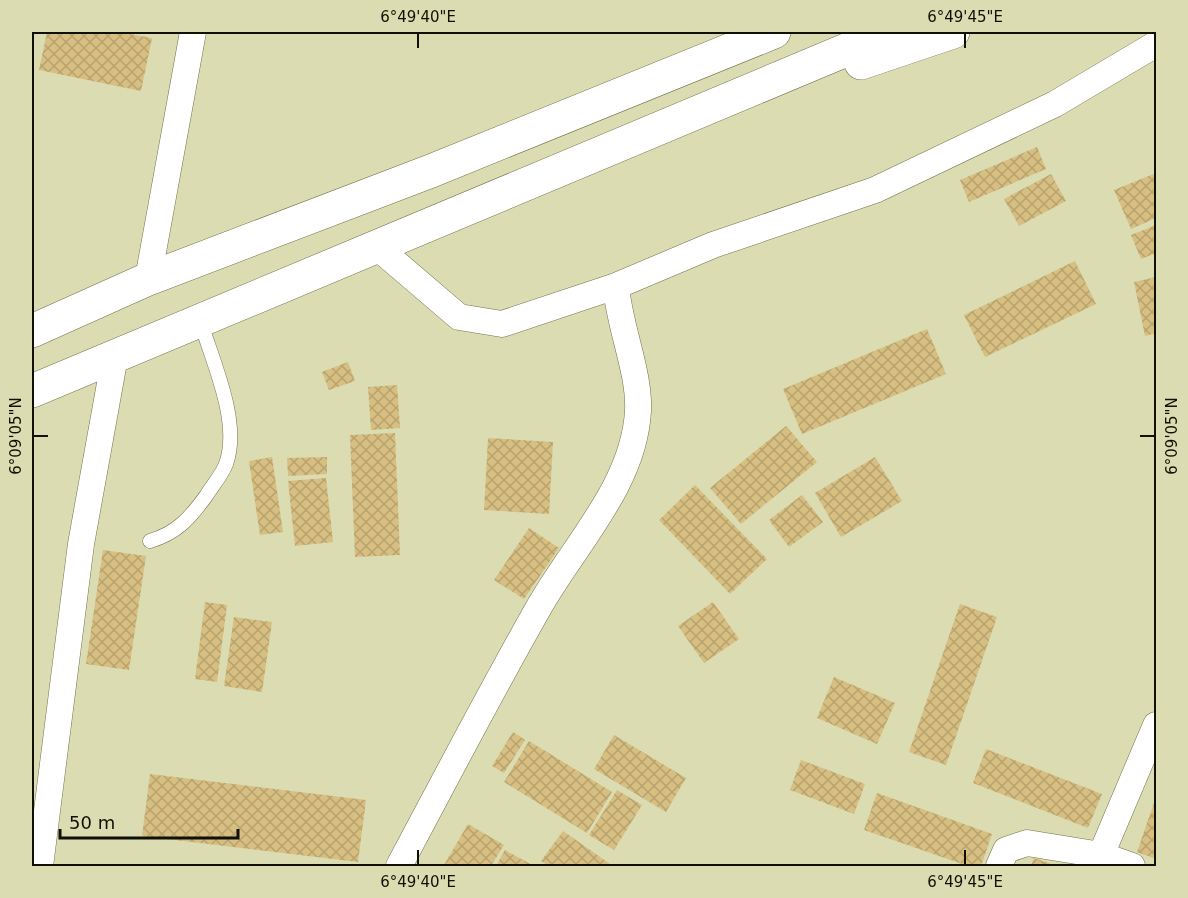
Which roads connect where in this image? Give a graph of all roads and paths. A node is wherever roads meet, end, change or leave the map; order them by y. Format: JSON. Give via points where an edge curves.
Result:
{"nodes":[{"id":1,"x":193,"y":32,"type":"edge"},
{"id":2,"x":729,"y":32,"type":"edge"},
{"id":3,"x":774,"y":32,"type":"edge"},
{"id":4,"x":889,"y":32,"type":"edge"},
{"id":5,"x":953,"y":32,"type":"edge"},
{"id":6,"x":1156,"y":44,"type":"edge"},
{"id":7,"x":583,"y":108,"type":"junction"},
{"id":8,"x":612,"y":148,"type":"junction"},
{"id":9,"x":431,"y":171,"type":"junction"},
{"id":10,"x":452,"y":215,"type":"junction"},
{"id":11,"x":376,"y":246,"type":"junction"},
{"id":12,"x":148,"y":279,"type":"junction"},
{"id":13,"x":616,"y":286,"type":"junction"},
{"id":14,"x":200,"y":320,"type":"junction"},
{"id":15,"x":32,"y":331,"type":"edge"},
{"id":16,"x":115,"y":356,"type":"junction"},
{"id":17,"x":32,"y":391,"type":"edge"},
{"id":18,"x":150,"y":541,"type":"dead end"},
{"id":19,"x":1156,"y":725,"type":"edge"},
{"id":20,"x":42,"y":767,"type":"edge"},
{"id":21,"x":1101,"y":855,"type":"junction"},
{"id":22,"x":39,"y":867,"type":"edge"},
{"id":23,"x":399,"y":867,"type":"edge"},
{"id":24,"x":999,"y":867,"type":"edge"},
{"id":25,"x":1132,"y":867,"type":"edge"}],
"edges":[{"from":1,"to":12,"type":"street"},
{"from":2,"to":7,"type":"highway"},
{"from":3,"to":7,"type":"highway"},
{"from":4,"to":8,"type":"highway"},
{"from":5,"to":8,"type":"highway"},
{"from":6,"to":13,"type":"street","via":[[1055,104],[874,190],[713,245]]},
{"from":7,"to":9,"type":"highway"},
{"from":8,"to":10,"type":"highway"},
{"from":9,"to":10,"type":"highway"},
{"from":9,"to":12,"type":"highway"},
{"from":10,"to":11,"type":"highway"},
{"from":11,"to":13,"type":"street","via":[[459,317],[470,319],[502,324]]},
{"from":11,"to":14,"type":"highway"},
{"from":12,"to":15,"type":"highway"},
{"from":13,"to":23,"type":"street","via":[[638,411],[626,470],[540,605]]},
{"from":14,"to":16,"type":"highway"},
{"from":14,"to":18,"type":"lane","via":[[229,418],[231,443],[225,467],[190,518],[169,535]]},
{"from":16,"to":17,"type":"highway"},
{"from":16,"to":20,"type":"street"},
{"from":19,"to":21,"type":"street"},
{"from":20,"to":22,"type":"street"},
{"from":21,"to":24,"type":"street","via":[[1027,843],[1006,850]]},
{"from":21,"to":25,"type":"street"}]}
